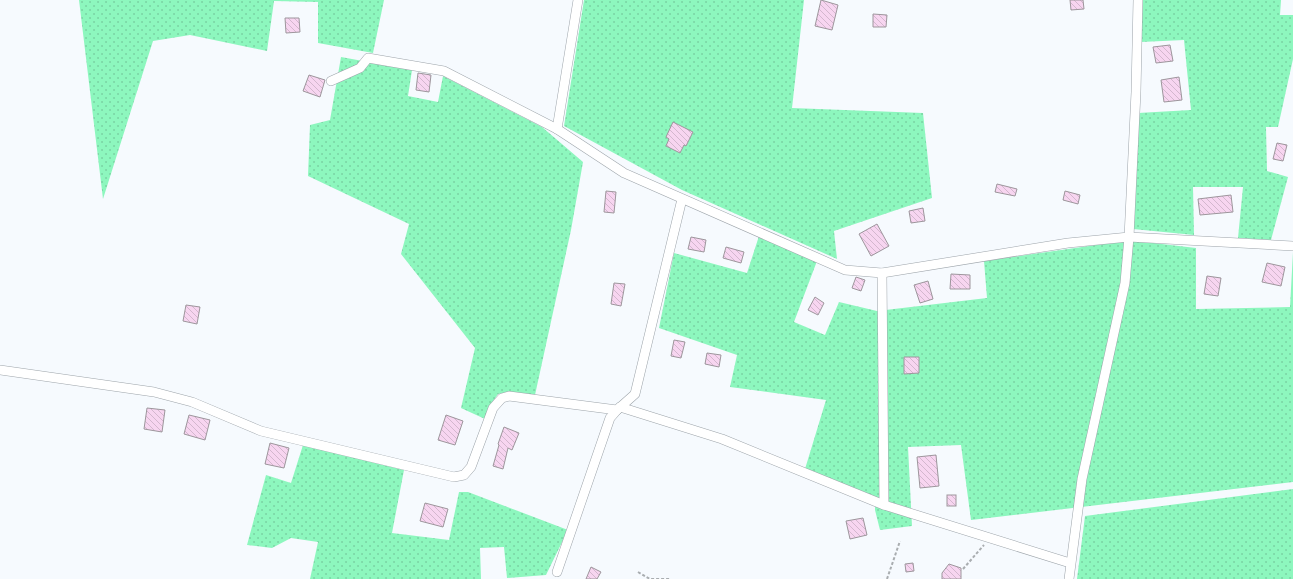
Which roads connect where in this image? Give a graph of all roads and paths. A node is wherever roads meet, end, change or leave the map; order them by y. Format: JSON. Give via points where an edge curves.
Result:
{"nodes":[{"id":1,"x":578,"y":0,"type":"edge"},
{"id":2,"x":1138,"y":0,"type":"edge"},
{"id":3,"x":331,"y":81,"type":"dead end"},
{"id":4,"x":558,"y":129,"type":"junction"},
{"id":5,"x":682,"y":199,"type":"junction"},
{"id":6,"x":1129,"y":237,"type":"junction"},
{"id":7,"x":1293,"y":246,"type":"edge"},
{"id":8,"x":882,"y":273,"type":"junction"},
{"id":9,"x":0,"y":370,"type":"edge"},
{"id":10,"x":618,"y":408,"type":"junction"},
{"id":11,"x":884,"y":505,"type":"junction"},
{"id":12,"x":990,"y":539,"type":"junction"},
{"id":13,"x":900,"y":541,"type":"dead end"},
{"id":14,"x":1070,"y":563,"type":"junction"},
{"id":15,"x":963,"y":568,"type":"dead end"},
{"id":16,"x":557,"y":572,"type":"dead end"},
{"id":17,"x":638,"y":572,"type":"dead end"},
{"id":18,"x":670,"y":579,"type":"edge"},
{"id":19,"x":887,"y":579,"type":"edge"},
{"id":20,"x":1069,"y":579,"type":"edge"}],
"edges":[{"from":1,"to":4,"type":"street"},
{"from":2,"to":6,"type":"street"},
{"from":3,"to":4,"type":"street","via":[[360,68],[368,58],[444,71]]},
{"from":4,"to":5,"type":"street","via":[[624,173]]},
{"from":5,"to":8,"type":"street","via":[[845,270]]},
{"from":5,"to":10,"type":"street","via":[[635,394]]},
{"from":6,"to":7,"type":"street"},
{"from":6,"to":8,"type":"street","via":[[1068,243]]},
{"from":6,"to":14,"type":"street","via":[[1125,283],[1082,479]]},
{"from":8,"to":11,"type":"street"},
{"from":9,"to":10,"type":"street","via":[[154,392],[192,402],[261,431],[454,477],[464,474],[471,467],[493,408],[502,398],[509,396]]},
{"from":10,"to":11,"type":"street","via":[[722,440]]},
{"from":10,"to":16,"type":"street","via":[[610,418]]},
{"from":11,"to":12,"type":"street"},
{"from":12,"to":14,"type":"street"},
{"from":12,"to":15,"type":"path"},
{"from":13,"to":19,"type":"path"},
{"from":14,"to":20,"type":"street"},
{"from":17,"to":18,"type":"path","via":[[650,579]]}]}
